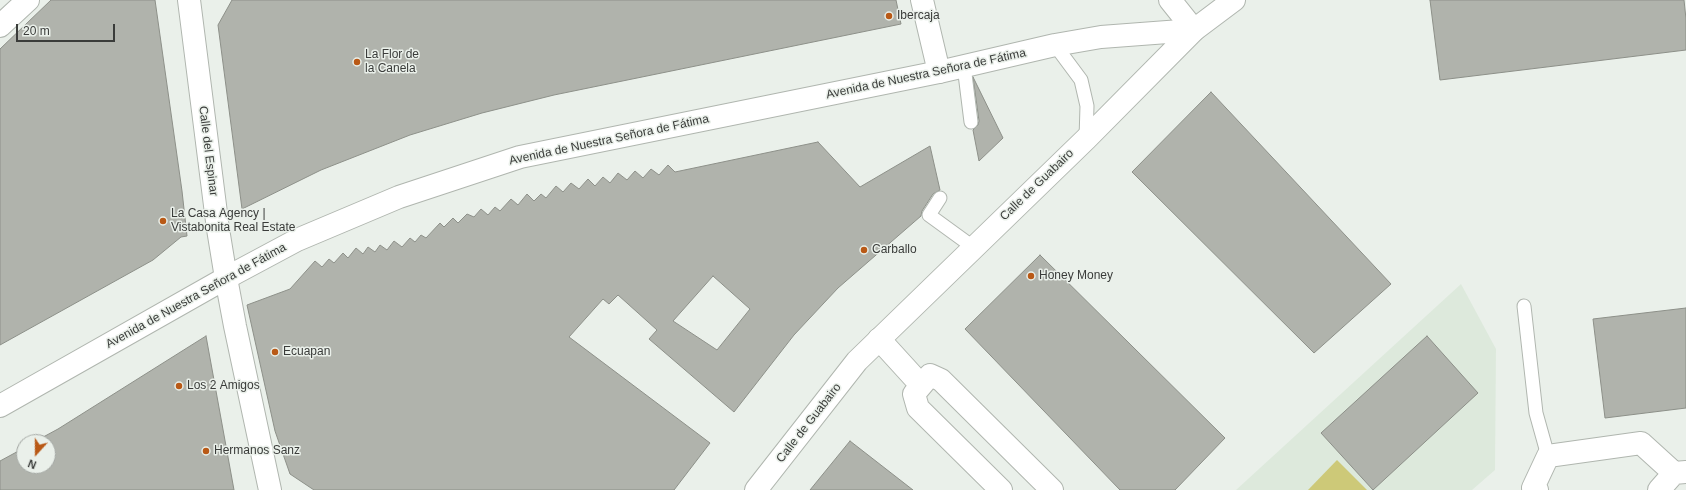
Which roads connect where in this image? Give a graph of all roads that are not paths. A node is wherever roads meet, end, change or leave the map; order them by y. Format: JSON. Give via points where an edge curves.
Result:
{"nodes":[{"id":1,"x":28,"y":0,"type":"edge"},
{"id":2,"x":922,"y":0,"type":"edge"},
{"id":3,"x":1170,"y":0,"type":"edge"},
{"id":4,"x":1234,"y":0,"type":"edge"},
{"id":5,"x":193,"y":2,"type":"edge"},
{"id":6,"x":0,"y":26,"type":"edge"},
{"id":7,"x":1194,"y":30,"type":"junction"},
{"id":8,"x":1055,"y":46,"type":"junction"},
{"id":9,"x":964,"y":66,"type":"junction"},
{"id":10,"x":939,"y":72,"type":"junction"},
{"id":11,"x":971,"y":122,"type":"dead end"},
{"id":12,"x":1086,"y":138,"type":"junction"},
{"id":13,"x":940,"y":198,"type":"dead end"},
{"id":14,"x":974,"y":247,"type":"junction"},
{"id":15,"x":226,"y":278,"type":"junction"},
{"id":16,"x":1524,"y":306,"type":"dead end"},
{"id":17,"x":879,"y":339,"type":"junction"},
{"id":18,"x":920,"y":384,"type":"junction"},
{"id":19,"x":0,"y":406,"type":"edge"},
{"id":20,"x":1548,"y":456,"type":"junction"},
{"id":21,"x":1680,"y":472,"type":"edge"},
{"id":22,"x":271,"y":488,"type":"edge"},
{"id":23,"x":756,"y":490,"type":"edge"},
{"id":24,"x":1000,"y":490,"type":"edge"},
{"id":25,"x":1052,"y":490,"type":"edge"},
{"id":26,"x":1537,"y":490,"type":"edge"},
{"id":27,"x":1659,"y":490,"type":"edge"}],
"edges":[{"from":1,"to":6,"type":"street"},
{"from":2,"to":10,"type":"street"},
{"from":3,"to":7,"type":"street"},
{"from":4,"to":7,"type":"street","name":"Calle de Guabairo"},
{"from":5,"to":15,"type":"street","name":"Calle del Espinar","via":[[217,221]]},
{"from":7,"to":8,"type":"street","name":"Avenida de Nuestra Señora de Fátima","via":[[1101,37]]},
{"from":7,"to":12,"type":"street","name":"Calle de Guabairo"},
{"from":8,"to":9,"type":"street","name":"Avenida de Nuestra Señora de Fátima"},
{"from":8,"to":12,"type":"lane","via":[[1081,80],[1087,106]]},
{"from":9,"to":10,"type":"street","name":"Avenida de Nuestra Señora de Fátima"},
{"from":9,"to":11,"type":"lane"},
{"from":10,"to":15,"type":"street","name":"Avenida de Nuestra Señora de Fátima","via":[[520,157],[399,197],[297,240]]},
{"from":12,"to":14,"type":"street","name":"Calle de Guabairo"},
{"from":13,"to":14,"type":"lane","via":[[929,215]]},
{"from":14,"to":17,"type":"street","name":"Calle de Guabairo"},
{"from":15,"to":19,"type":"street","name":"Avenida de Nuestra Señora de Fátima"},
{"from":15,"to":22,"type":"street","name":"Calle del Espinar"},
{"from":16,"to":20,"type":"lane","via":[[1536,413]]},
{"from":17,"to":18,"type":"street"},
{"from":17,"to":23,"type":"street","name":"Calle de Guabairo","via":[[857,361]]},
{"from":18,"to":24,"type":"street","via":[[914,394],[918,408]]},
{"from":18,"to":25,"type":"street","via":[[930,376],[941,380]]},
{"from":20,"to":21,"type":"street","via":[[1641,443]]},
{"from":20,"to":26,"type":"street","via":[[1533,488]]},
{"from":21,"to":27,"type":"street"}]}
